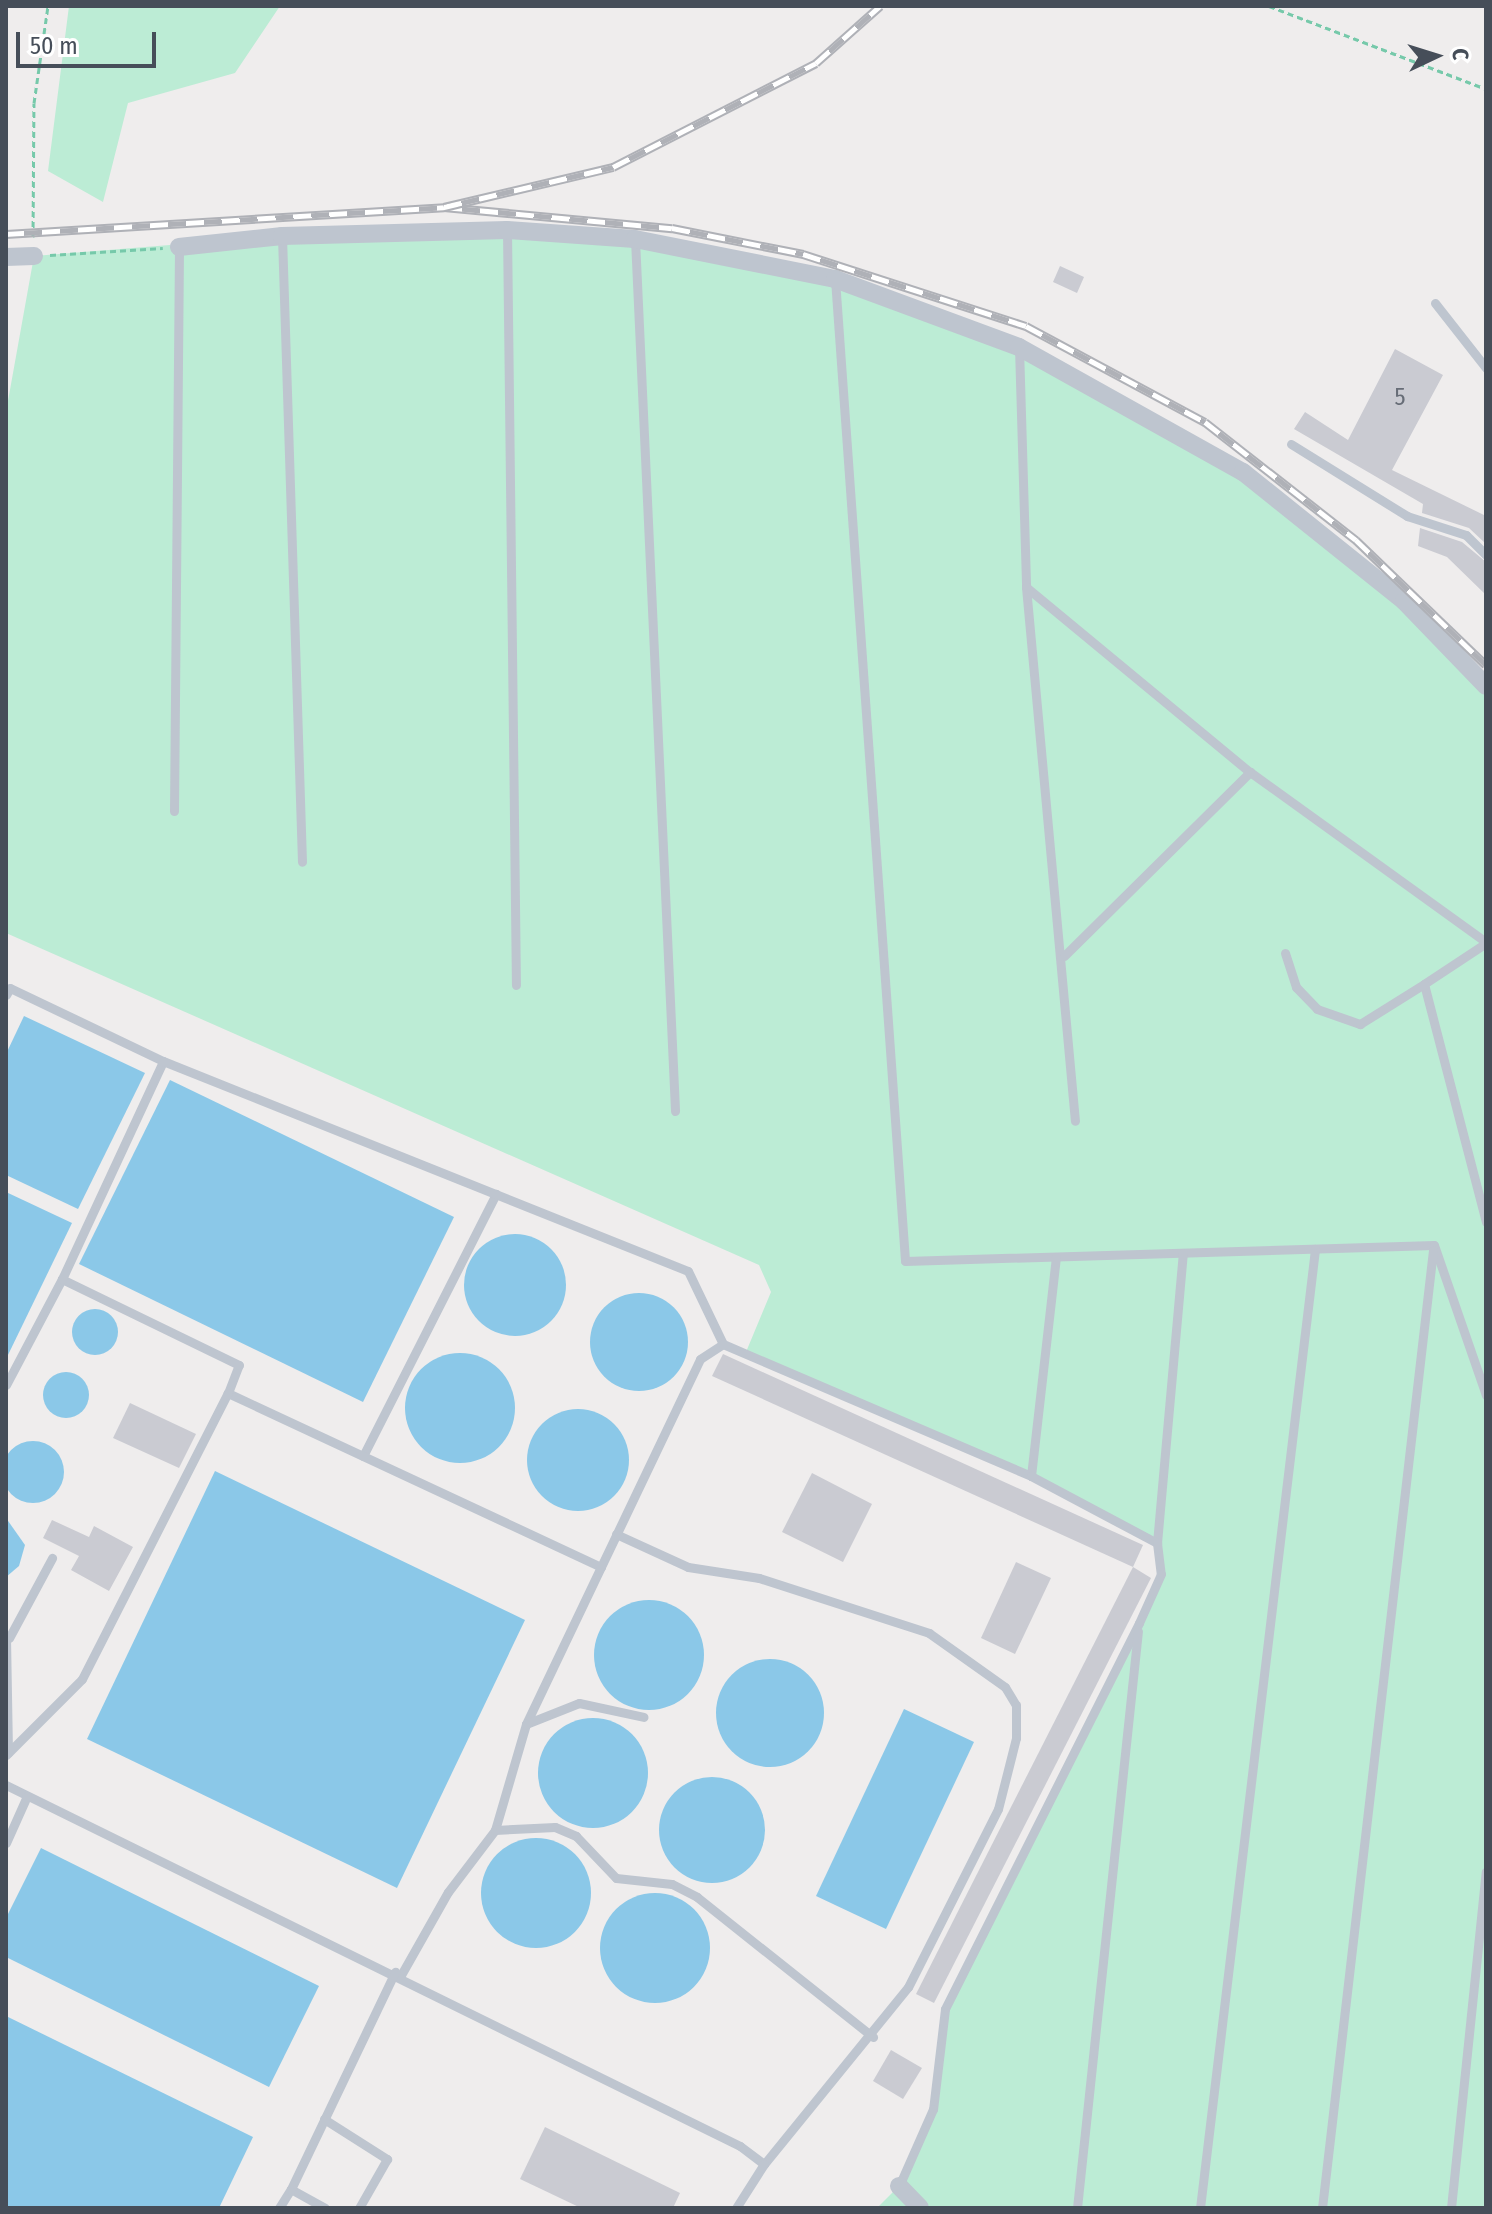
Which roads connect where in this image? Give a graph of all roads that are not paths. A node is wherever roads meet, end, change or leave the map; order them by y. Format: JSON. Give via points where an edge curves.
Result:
{"nodes":[{"id":1,"x":507,"y":230,"type":"junction"},
{"id":2,"x":282,"y":236,"type":"junction"},
{"id":3,"x":635,"y":239,"type":"junction"},
{"id":4,"x":179,"y":247,"type":"joint"},
{"id":5,"x":34,"y":256,"type":"road end"},
{"id":6,"x":6,"y":257,"type":"edge"},
{"id":7,"x":835,"y":279,"type":"junction"},
{"id":8,"x":1435,"y":303,"type":"dead end"},
{"id":9,"x":1019,"y":347,"type":"junction"},
{"id":10,"x":1486,"y":368,"type":"edge"},
{"id":11,"x":1291,"y":444,"type":"dead end"},
{"id":12,"x":1486,"y":555,"type":"edge"},
{"id":13,"x":1026,"y":587,"type":"junction"},
{"id":14,"x":1486,"y":686,"type":"edge"},
{"id":15,"x":1250,"y":772,"type":"junction"},
{"id":16,"x":174,"y":811,"type":"dead end"},
{"id":17,"x":302,"y":862,"type":"dead end"},
{"id":18,"x":1486,"y":942,"type":"edge"},
{"id":19,"x":1285,"y":953,"type":"dead end"},
{"id":20,"x":1064,"y":956,"type":"junction"},
{"id":21,"x":1424,"y":984,"type":"junction"},
{"id":22,"x":516,"y":985,"type":"dead end"},
{"id":23,"x":6,"y":995,"type":"edge"},
{"id":24,"x":163,"y":1061,"type":"junction"},
{"id":25,"x":675,"y":1111,"type":"dead end"},
{"id":26,"x":1075,"y":1121,"type":"dead end"},
{"id":27,"x":496,"y":1194,"type":"junction"},
{"id":28,"x":1486,"y":1222,"type":"edge"},
{"id":29,"x":1434,"y":1245,"type":"junction"},
{"id":30,"x":1315,"y":1249,"type":"junction"},
{"id":31,"x":1183,"y":1253,"type":"junction"},
{"id":32,"x":1056,"y":1257,"type":"junction"},
{"id":33,"x":62,"y":1279,"type":"junction"},
{"id":34,"x":723,"y":1344,"type":"junction"},
{"id":35,"x":6,"y":1385,"type":"edge"},
{"id":36,"x":228,"y":1393,"type":"junction"},
{"id":37,"x":1486,"y":1395,"type":"edge"},
{"id":38,"x":363,"y":1456,"type":"junction"},
{"id":39,"x":1031,"y":1476,"type":"junction"},
{"id":40,"x":616,"y":1534,"type":"junction"},
{"id":41,"x":1157,"y":1543,"type":"junction"},
{"id":42,"x":52,"y":1558,"type":"dead end"},
{"id":43,"x":601,"y":1567,"type":"junction"},
{"id":44,"x":1139,"y":1623,"type":"junction"},
{"id":45,"x":8,"y":1637,"type":"edge"},
{"id":46,"x":644,"y":1717,"type":"dead end"},
{"id":47,"x":526,"y":1724,"type":"junction"},
{"id":48,"x":7,"y":1754,"type":"edge"},
{"id":49,"x":6,"y":1785,"type":"edge"},
{"id":50,"x":27,"y":1796,"type":"junction"},
{"id":51,"x":495,"y":1830,"type":"junction"},
{"id":52,"x":6,"y":1843,"type":"edge"},
{"id":53,"x":1486,"y":1872,"type":"edge"},
{"id":54,"x":398,"y":1974,"type":"junction"},
{"id":55,"x":873,"y":2037,"type":"junction"},
{"id":56,"x":324,"y":2119,"type":"junction"},
{"id":57,"x":764,"y":2164,"type":"junction"},
{"id":58,"x":899,"y":2186,"type":"joint"},
{"id":59,"x":291,"y":2189,"type":"junction"},
{"id":60,"x":915,"y":2207,"type":"edge"},
{"id":61,"x":279,"y":2208,"type":"edge"},
{"id":62,"x":325,"y":2208,"type":"edge"},
{"id":63,"x":359,"y":2208,"type":"edge"},
{"id":64,"x":736,"y":2208,"type":"edge"},
{"id":65,"x":1077,"y":2208,"type":"edge"},
{"id":66,"x":1200,"y":2208,"type":"edge"},
{"id":67,"x":1322,"y":2208,"type":"edge"},
{"id":68,"x":1451,"y":2208,"type":"edge"}],
"edges":[{"from":1,"to":2,"type":"street"},
{"from":1,"to":3,"type":"street"},
{"from":1,"to":22,"type":"lane"},
{"from":2,"to":4,"type":"street"},
{"from":2,"to":17,"type":"lane"},
{"from":3,"to":7,"type":"street"},
{"from":3,"to":25,"type":"lane"},
{"from":4,"to":16,"type":"lane"},
{"from":5,"to":6,"type":"street"},
{"from":7,"to":9,"type":"street"},
{"from":7,"to":32,"type":"lane","via":[[905,1261]]},
{"from":8,"to":10,"type":"lane"},
{"from":9,"to":13,"type":"lane"},
{"from":9,"to":14,"type":"street","via":[[1243,472],[1404,601]]},
{"from":11,"to":12,"type":"lane","via":[[1407,516],[1466,535]]},
{"from":13,"to":15,"type":"lane"},
{"from":13,"to":20,"type":"lane"},
{"from":15,"to":18,"type":"lane"},
{"from":15,"to":20,"type":"lane"},
{"from":18,"to":21,"type":"lane"},
{"from":19,"to":21,"type":"lane","via":[[1296,987],[1317,1009],[1360,1024]]},
{"from":20,"to":26,"type":"lane"},
{"from":21,"to":28,"type":"lane"},
{"from":23,"to":24,"type":"lane","via":[[10,988]]},
{"from":24,"to":27,"type":"lane"},
{"from":24,"to":33,"type":"lane"},
{"from":27,"to":34,"type":"lane","via":[[688,1271]]},
{"from":27,"to":38,"type":"lane"},
{"from":29,"to":30,"type":"lane"},
{"from":29,"to":37,"type":"lane"},
{"from":29,"to":67,"type":"lane"},
{"from":30,"to":31,"type":"lane"},
{"from":30,"to":66,"type":"lane"},
{"from":31,"to":32,"type":"lane"},
{"from":31,"to":41,"type":"lane"},
{"from":32,"to":39,"type":"lane"},
{"from":33,"to":35,"type":"lane"},
{"from":33,"to":36,"type":"lane","via":[[239,1365]]},
{"from":34,"to":39,"type":"lane"},
{"from":34,"to":40,"type":"lane","via":[[700,1359]]},
{"from":36,"to":38,"type":"lane"},
{"from":36,"to":48,"type":"lane","via":[[82,1679]]},
{"from":38,"to":43,"type":"lane"},
{"from":39,"to":41,"type":"lane"},
{"from":40,"to":43,"type":"lane"},
{"from":40,"to":55,"type":"lane","via":[[688,1567],[759,1578],[929,1633],[1005,1687],[1016,1705],[1016,1738],[998,1809],[908,1987]]},
{"from":41,"to":44,"type":"lane","via":[[1161,1574]]},
{"from":42,"to":45,"type":"lane"},
{"from":43,"to":47,"type":"lane"},
{"from":44,"to":58,"type":"lane","via":[[945,2009],[933,2109]]},
{"from":44,"to":65,"type":"lane"},
{"from":45,"to":48,"type":"lane"},
{"from":46,"to":47,"type":"lane","via":[[579,1703]]},
{"from":47,"to":51,"type":"lane"},
{"from":49,"to":50,"type":"lane"},
{"from":50,"to":52,"type":"lane"},
{"from":50,"to":54,"type":"lane"},
{"from":51,"to":54,"type":"lane","via":[[448,1892]]},
{"from":51,"to":55,"type":"lane","via":[[555,1827],[576,1836],[616,1878],[672,1884],[697,1897]]},
{"from":53,"to":68,"type":"lane"},
{"from":54,"to":56,"type":"lane"},
{"from":54,"to":57,"type":"lane"},
{"from":55,"to":57,"type":"lane"},
{"from":56,"to":59,"type":"lane"},
{"from":56,"to":63,"type":"lane","via":[[387,2159]]},
{"from":57,"to":64,"type":"lane"},
{"from":58,"to":60,"type":"street"},
{"from":59,"to":61,"type":"lane"},
{"from":59,"to":62,"type":"lane"}]}
